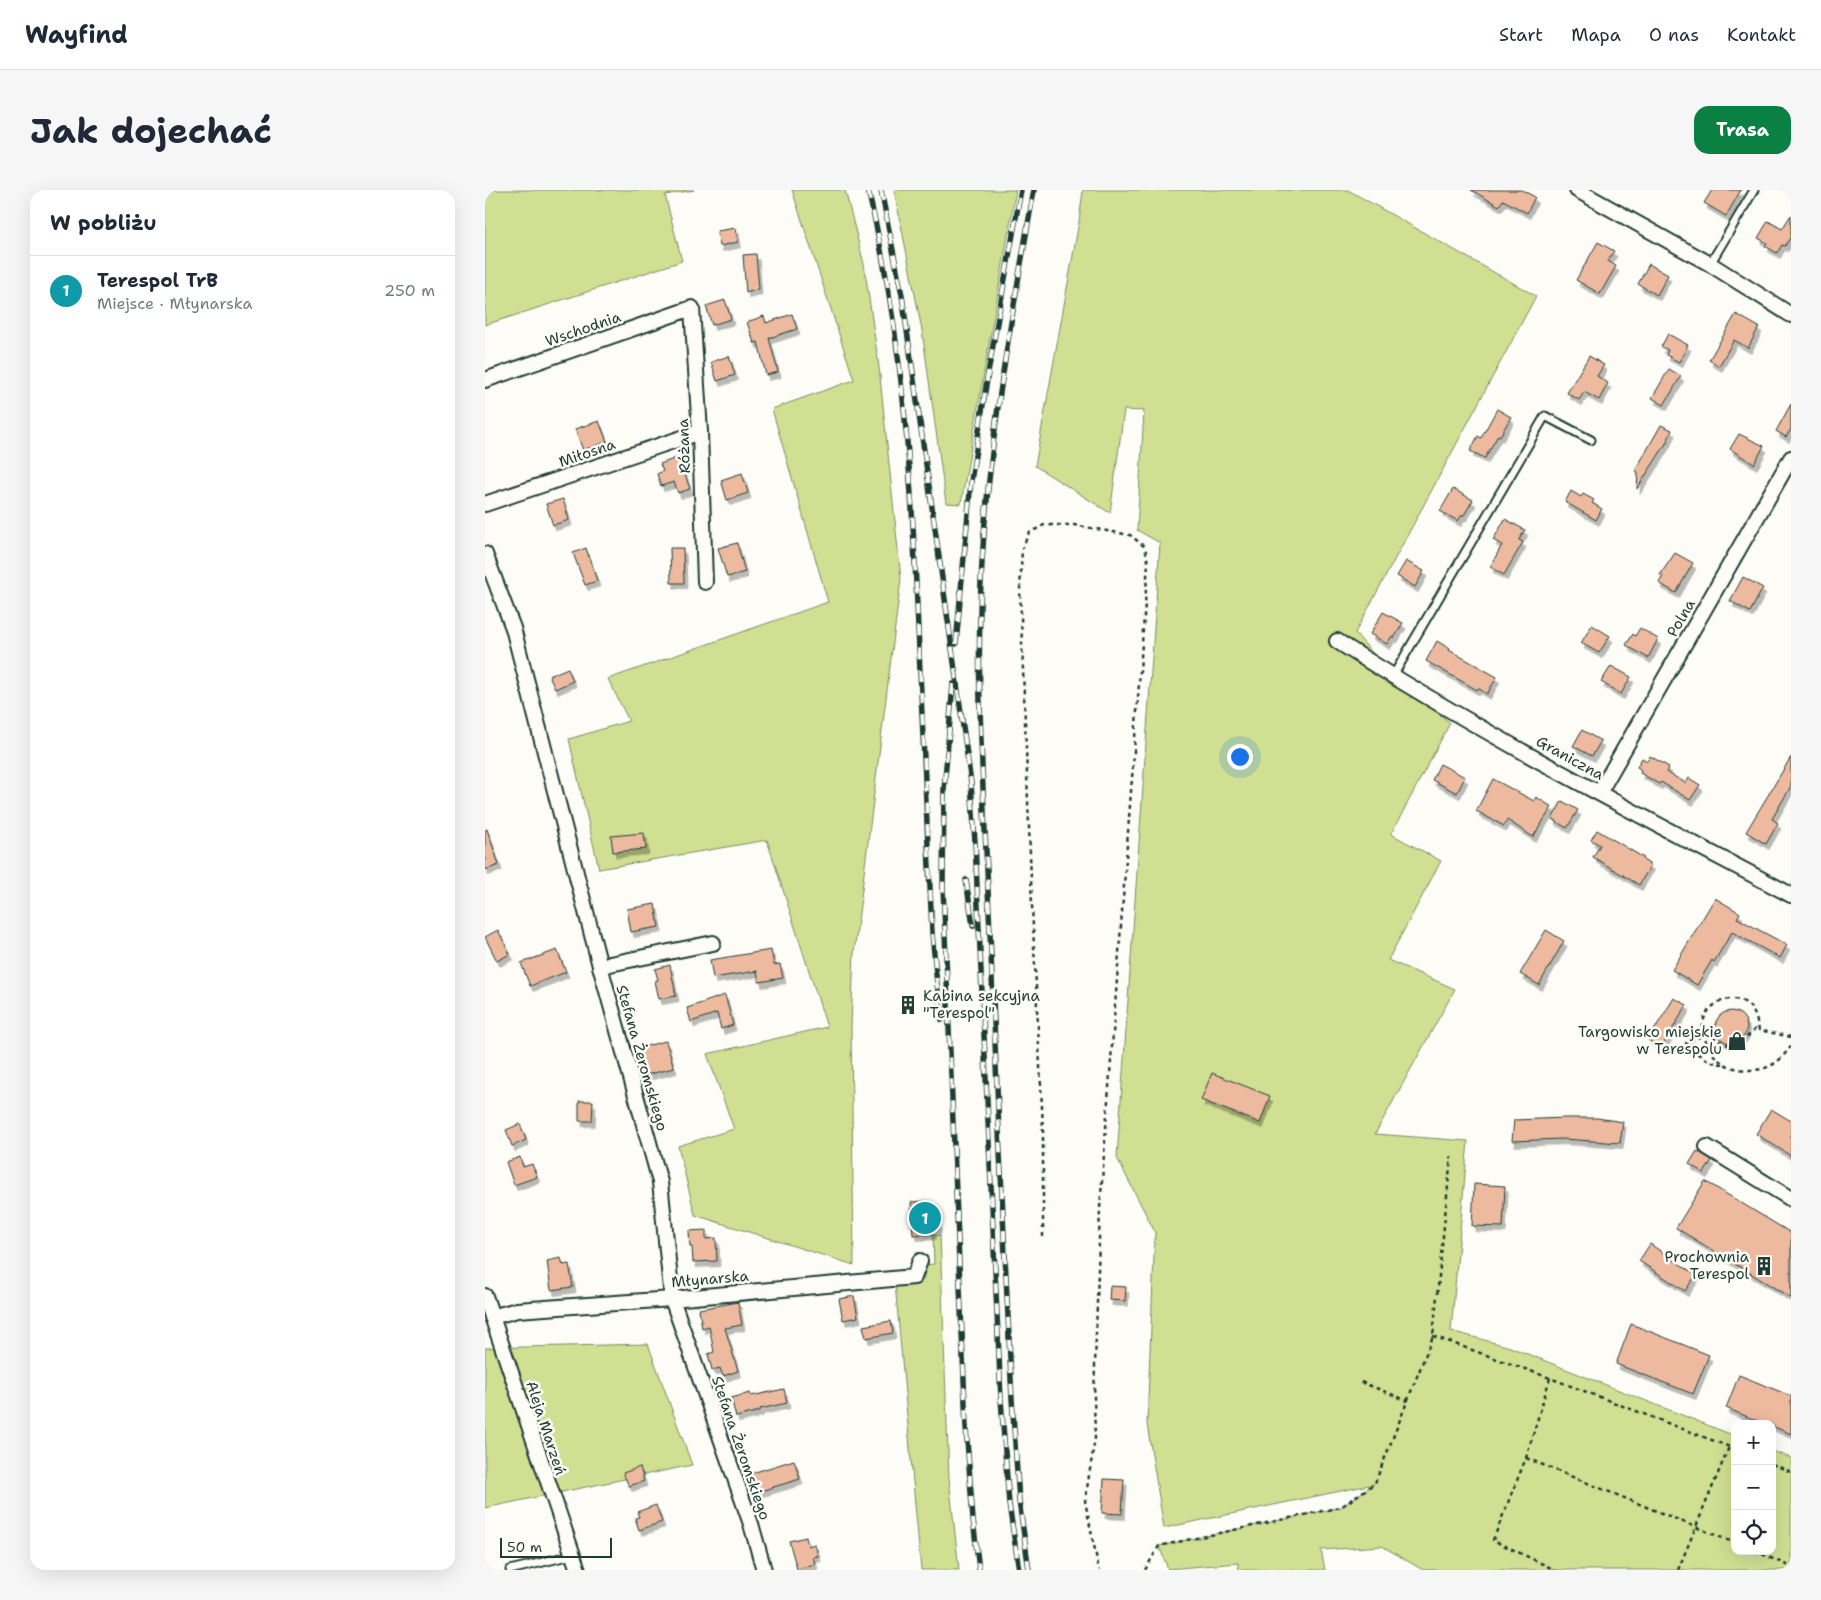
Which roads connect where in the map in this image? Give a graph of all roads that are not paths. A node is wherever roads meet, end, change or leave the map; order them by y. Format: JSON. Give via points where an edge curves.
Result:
{"nodes":[{"id":1,"x":1577,"y":190,"type":"edge"},
{"id":2,"x":1754,"y":190,"type":"edge"},
{"id":3,"x":1710,"y":264,"type":"junction"},
{"id":4,"x":692,"y":308,"type":"joint"},
{"id":5,"x":1791,"y":314,"type":"edge"},
{"id":6,"x":485,"y":380,"type":"edge"},
{"id":7,"x":700,"y":432,"type":"junction"},
{"id":8,"x":1591,"y":440,"type":"dead end"},
{"id":9,"x":1791,"y":458,"type":"edge"},
{"id":10,"x":485,"y":504,"type":"edge"},
{"id":11,"x":485,"y":554,"type":"edge"},
{"id":12,"x":705,"y":582,"type":"dead end"},
{"id":13,"x":1337,"y":641,"type":"dead end"},
{"id":14,"x":1393,"y":676,"type":"junction"},
{"id":15,"x":1599,"y":793,"type":"junction"},
{"id":16,"x":1791,"y":895,"type":"edge"},
{"id":17,"x":713,"y":943,"type":"dead end"},
{"id":18,"x":600,"y":966,"type":"junction"},
{"id":19,"x":1707,"y":1147,"type":"dead end"},
{"id":20,"x":1791,"y":1199,"type":"edge"},
{"id":21,"x":921,"y":1261,"type":"dead end"},
{"id":22,"x":485,"y":1296,"type":"edge"},
{"id":23,"x":672,"y":1299,"type":"junction"},
{"id":24,"x":492,"y":1317,"type":"junction"},
{"id":25,"x":572,"y":1555,"type":"junction"},
{"id":26,"x":509,"y":1570,"type":"edge"},
{"id":27,"x":578,"y":1570,"type":"edge"},
{"id":28,"x":764,"y":1570,"type":"edge"}],
"edges":[{"from":1,"to":3,"type":"street"},
{"from":2,"to":3,"type":"lane"},
{"from":3,"to":5,"type":"street"},
{"from":4,"to":6,"type":"street","name":"Wschodnia"},
{"from":4,"to":7,"type":"street","name":"Różana"},
{"from":7,"to":10,"type":"street","name":"Miłosna"},
{"from":7,"to":12,"type":"street","name":"Różana"},
{"from":8,"to":14,"type":"lane","via":[[1545,416]]},
{"from":9,"to":15,"type":"street","name":"Polna"},
{"from":11,"to":18,"type":"street","name":"Stefana Żeromskiego","via":[[513,628]]},
{"from":13,"to":14,"type":"street","name":"Graniczna"},
{"from":14,"to":15,"type":"street","name":"Graniczna"},
{"from":15,"to":16,"type":"street","name":"Graniczna"},
{"from":17,"to":18,"type":"street"},
{"from":18,"to":23,"type":"street","name":"Stefana Żeromskiego","via":[[660,1182]]},
{"from":19,"to":20,"type":"street"},
{"from":21,"to":23,"type":"street","name":"Młynarska","via":[[914,1277]]},
{"from":22,"to":24,"type":"street","name":"Aleja Marzeń"},
{"from":23,"to":24,"type":"street","name":"Młynarska","via":[[517,1310]]},
{"from":23,"to":28,"type":"street","name":"Stefana Żeromskiego"},
{"from":24,"to":25,"type":"street","name":"Aleja Marzeń"},
{"from":25,"to":26,"type":"lane"},
{"from":25,"to":27,"type":"street","name":"Aleja Marzeń"}]}
